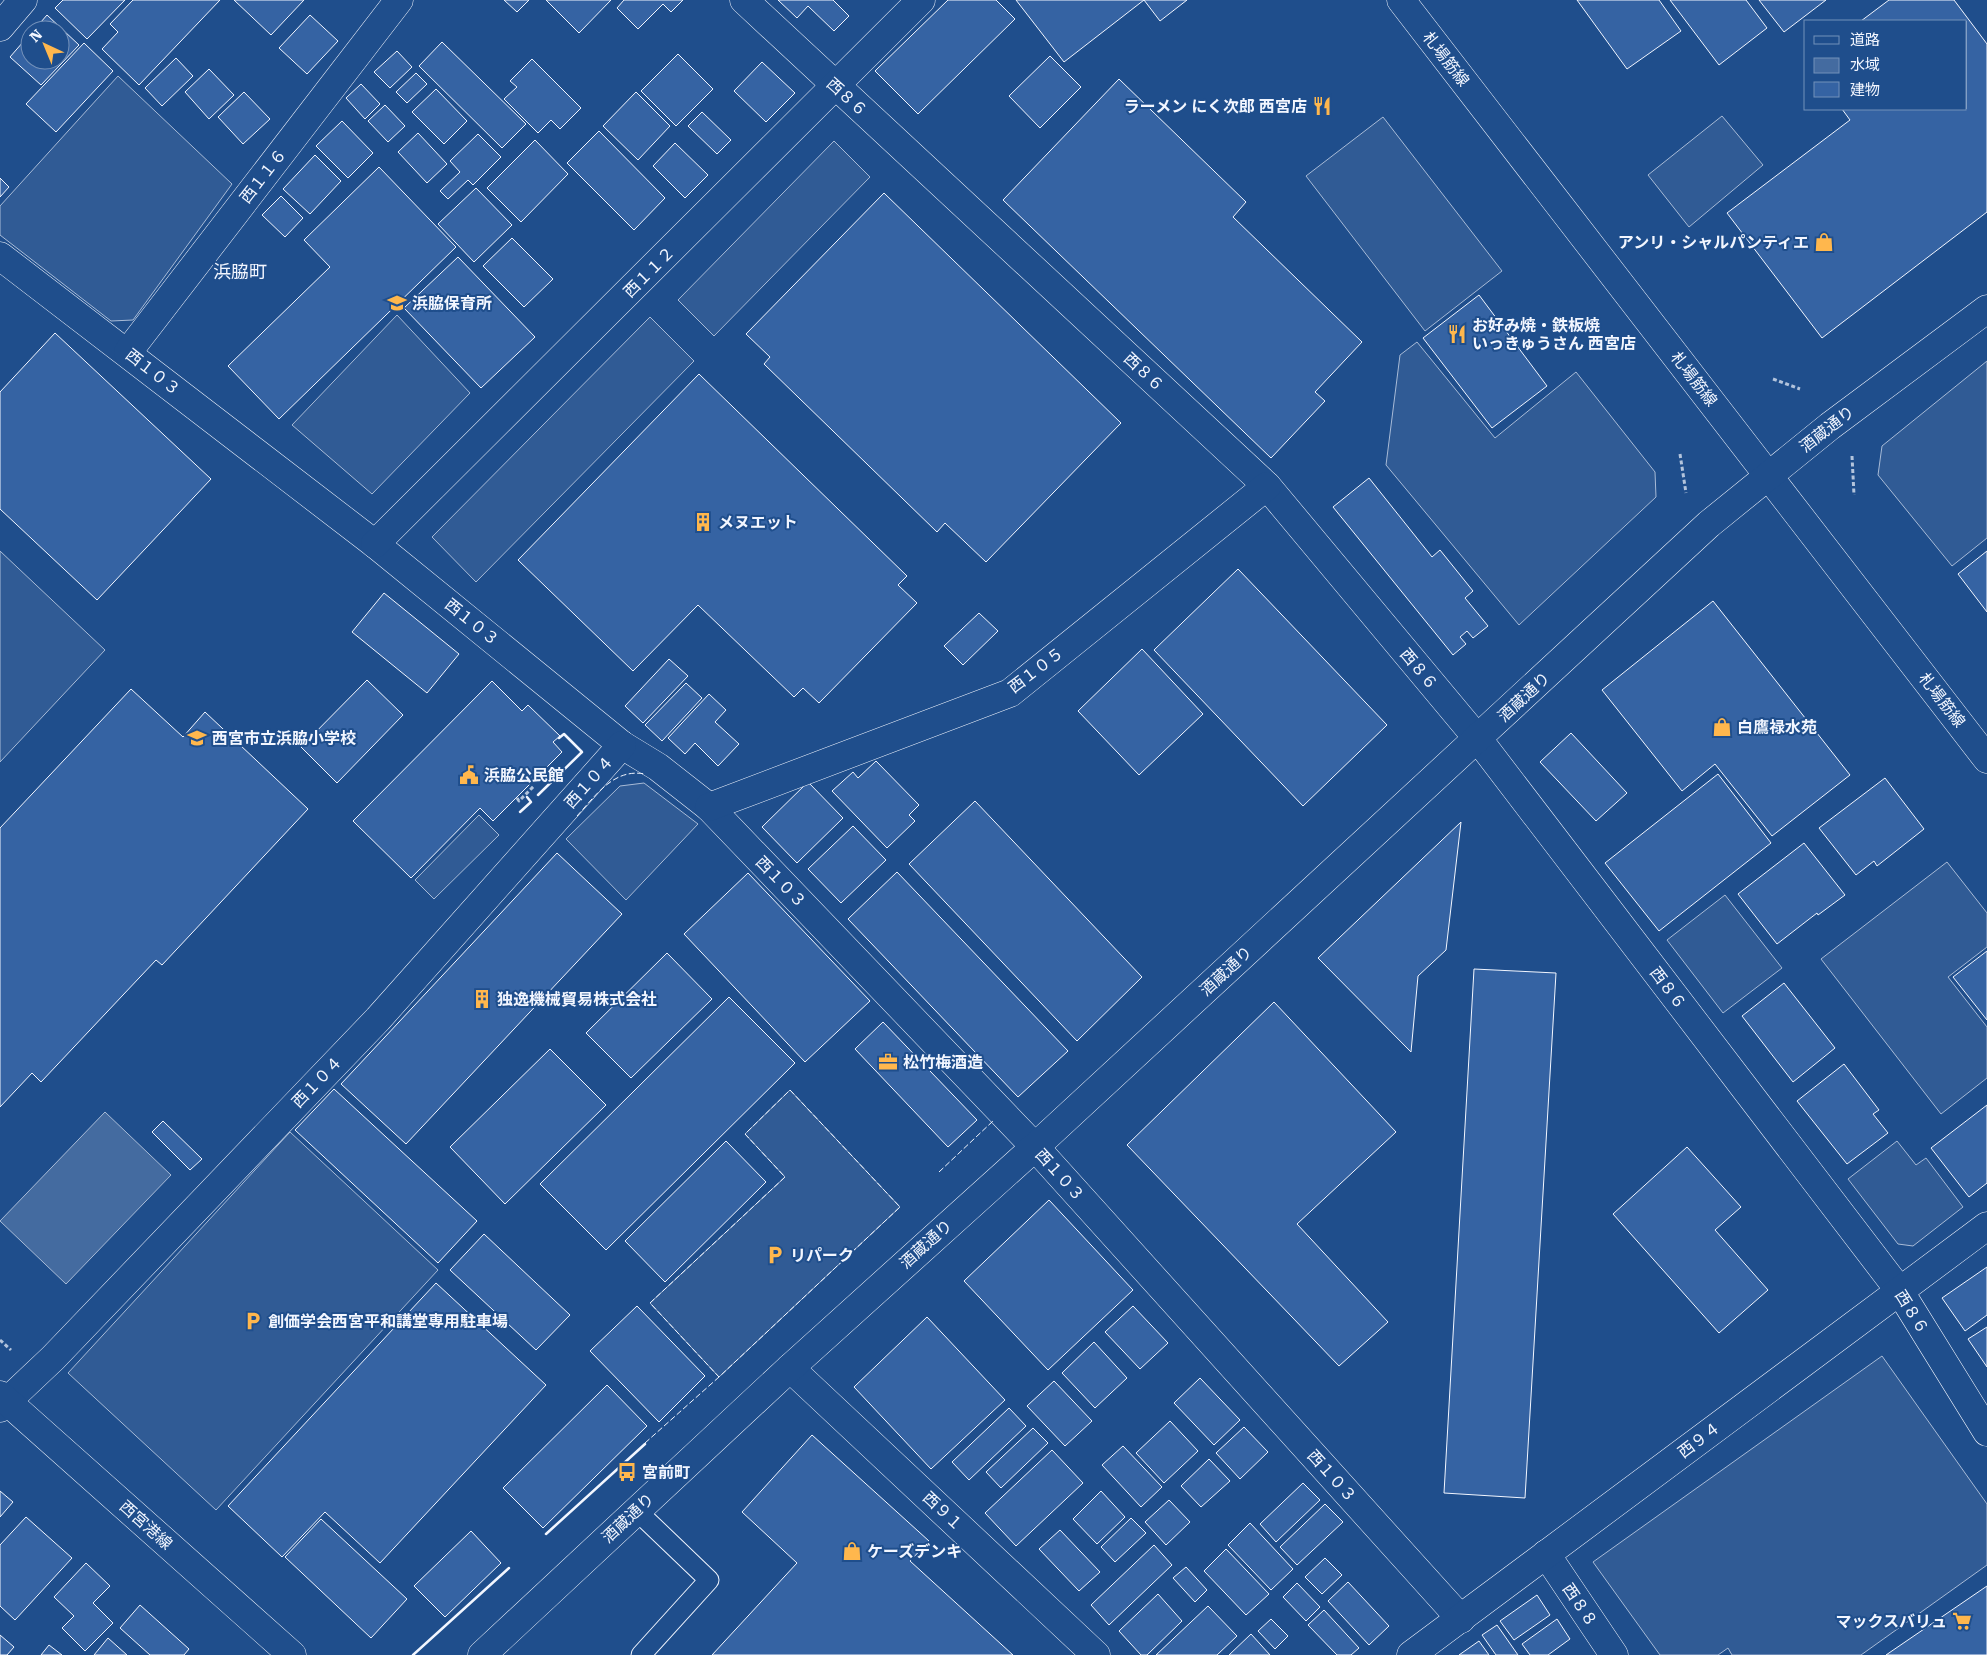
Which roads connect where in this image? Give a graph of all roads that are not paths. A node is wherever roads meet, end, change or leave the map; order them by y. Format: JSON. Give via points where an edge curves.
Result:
{"nodes":[{"id":1,"x":24,"y":0,"type":"edge"},
{"id":2,"x":399,"y":0,"type":"edge"},
{"id":3,"x":744,"y":0,"type":"edge"},
{"id":4,"x":921,"y":0,"type":"edge"},
{"id":5,"x":1400,"y":0,"type":"edge"},
{"id":6,"x":0,"y":27,"type":"edge"},
{"id":7,"x":835,"y":87,"type":"junction"},
{"id":8,"x":0,"y":256,"type":"edge"},
{"id":9,"x":1987,"y":309,"type":"edge"},
{"id":10,"x":128,"y":352,"type":"junction"},
{"id":11,"x":1769,"y":476,"type":"junction"},
{"id":12,"x":1267,"y":486,"type":"junction"},
{"id":13,"x":375,"y":544,"type":"junction"},
{"id":14,"x":1478,"y":739,"type":"junction"},
{"id":15,"x":622,"y":745,"type":"junction"},
{"id":16,"x":1987,"y":759,"type":"edge"},
{"id":17,"x":709,"y":807,"type":"junction"},
{"id":18,"x":1034,"y":1147,"type":"junction"},
{"id":19,"x":1987,"y":1226,"type":"edge"},
{"id":20,"x":1899,"y":1290,"type":"junction"},
{"id":21,"x":790,"y":1368,"type":"junction"},
{"id":22,"x":2,"y":1401,"type":"edge"},
{"id":23,"x":1987,"y":1432,"type":"edge"},
{"id":24,"x":637,"y":1511,"type":"junction"},
{"id":25,"x":1546,"y":1554,"type":"junction"},
{"id":26,"x":1461,"y":1618,"type":"junction"},
{"id":27,"x":292,"y":1655,"type":"edge"},
{"id":28,"x":482,"y":1655,"type":"edge"},
{"id":29,"x":641,"y":1655,"type":"edge"},
{"id":30,"x":1096,"y":1655,"type":"edge"},
{"id":31,"x":1411,"y":1655,"type":"edge"},
{"id":32,"x":1614,"y":1655,"type":"edge"}],
"edges":[{"from":1,"to":6,"type":"street"},
{"from":2,"to":10,"type":"street","name":"西１１６"},
{"from":3,"to":7,"type":"street","name":"西８６"},
{"from":4,"to":7,"type":"street","name":"西１１２"},
{"from":5,"to":11,"type":"street","name":"札場筋線"},
{"from":7,"to":12,"type":"street","name":"西８６"},
{"from":7,"to":13,"type":"street","name":"西１１２"},
{"from":8,"to":10,"type":"street","name":"西１０３"},
{"from":9,"to":11,"type":"street","name":"酒蔵通り","via":[[1830,426]]},
{"from":10,"to":13,"type":"street","name":"西１０３"},
{"from":11,"to":14,"type":"street","name":"酒蔵通り","via":[[1710,524]]},
{"from":11,"to":16,"type":"street","name":"札場筋線"},
{"from":12,"to":14,"type":"street","name":"西８６"},
{"from":12,"to":17,"type":"street","name":"西１０５","via":[[1010,693]]},
{"from":13,"to":15,"type":"street","name":"西１０３"},
{"from":14,"to":18,"type":"street","name":"酒蔵通り"},
{"from":14,"to":20,"type":"street","name":"西８６"},
{"from":15,"to":17,"type":"street","name":"西１０３","via":[[658,767]]},
{"from":15,"to":22,"type":"street","name":"西１０４","via":[[378,1019],[53,1358]]},
{"from":17,"to":18,"type":"street","name":"西１０３"},
{"from":18,"to":21,"type":"street","name":"酒蔵通り"},
{"from":18,"to":26,"type":"street","name":"西１０３"},
{"from":19,"to":20,"type":"street","name":"西９４"},
{"from":20,"to":23,"type":"street","name":"西８６"},
{"from":20,"to":25,"type":"street","name":"西９４"},
{"from":21,"to":24,"type":"street","name":"酒蔵通り"},
{"from":21,"to":30,"type":"street","name":"西９１"},
{"from":22,"to":27,"type":"street","name":"西宮港線"},
{"from":24,"to":28,"type":"street","name":"酒蔵通り"},
{"from":24,"to":29,"type":"lane","via":[[709,1580]]},
{"from":25,"to":26,"type":"street","name":"西９４"},
{"from":25,"to":32,"type":"street","name":"西８８"},
{"from":26,"to":31,"type":"street","name":"西９４"}]}
